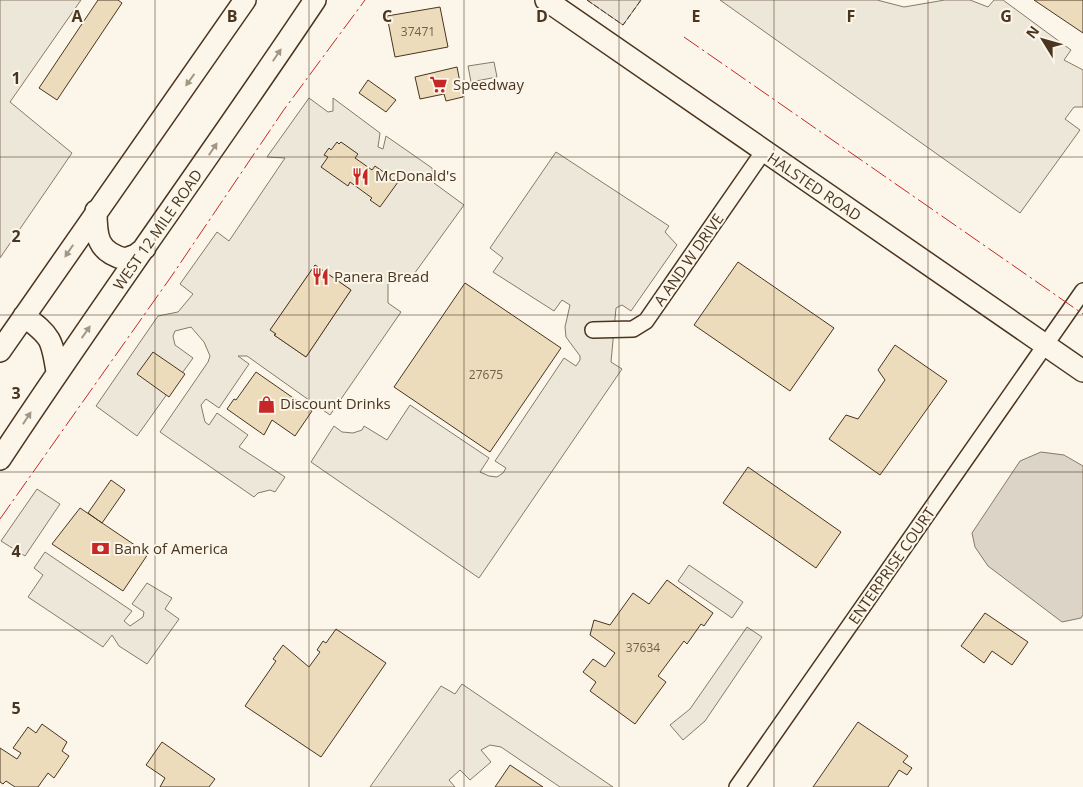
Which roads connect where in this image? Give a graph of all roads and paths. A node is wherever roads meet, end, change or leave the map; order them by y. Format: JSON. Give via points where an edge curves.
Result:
{"nodes":[{"id":1,"x":245,"y":0,"type":"edge"},
{"id":2,"x":315,"y":0,"type":"edge"},
{"id":3,"x":546,"y":0,"type":"edge"},
{"id":4,"x":763,"y":152,"type":"junction"},
{"id":5,"x":96,"y":211,"type":"junction"},
{"id":6,"x":147,"y":246,"type":"junction"},
{"id":7,"x":1083,"y":291,"type":"edge"},
{"id":8,"x":24,"y":316,"type":"junction"},
{"id":9,"x":593,"y":330,"type":"dead end"},
{"id":10,"x":1046,"y":345,"type":"junction"},
{"id":11,"x":0,"y":351,"type":"edge"},
{"id":12,"x":1083,"y":371,"type":"edge"},
{"id":13,"x":57,"y":372,"type":"junction"},
{"id":14,"x":0,"y":459,"type":"edge"},
{"id":15,"x":737,"y":787,"type":"edge"}],
"edges":[{"from":1,"to":5,"type":"main road","one_way":true},
{"from":6,"to":2,"type":"main road","name":"WEST 12 MILE ROAD","one_way":true},
{"from":3,"to":4,"type":"main road","name":"HALSTED ROAD"},
{"from":4,"to":9,"type":"street","name":"A AND W DRIVE","via":[[646,321],[633,329]]},
{"from":4,"to":10,"type":"main road","name":"HALSTED ROAD"},
{"from":5,"to":6,"type":"main road","via":[[97,237],[107,252],[125,259]]},
{"from":5,"to":8,"type":"main road","one_way":true},
{"from":13,"to":6,"type":"main road","name":"WEST 12 MILE ROAD","one_way":true},
{"from":7,"to":10,"type":"street","name":"ENTERPRISE COURT"},
{"from":8,"to":11,"type":"main road"},
{"from":8,"to":13,"type":"main road","via":[[45,332],[53,345]]},
{"from":10,"to":12,"type":"main road","name":"HALSTED ROAD"},
{"from":10,"to":15,"type":"street","name":"ENTERPRISE COURT"},
{"from":14,"to":13,"type":"main road","name":"WEST 12 MILE ROAD","one_way":true}]}
